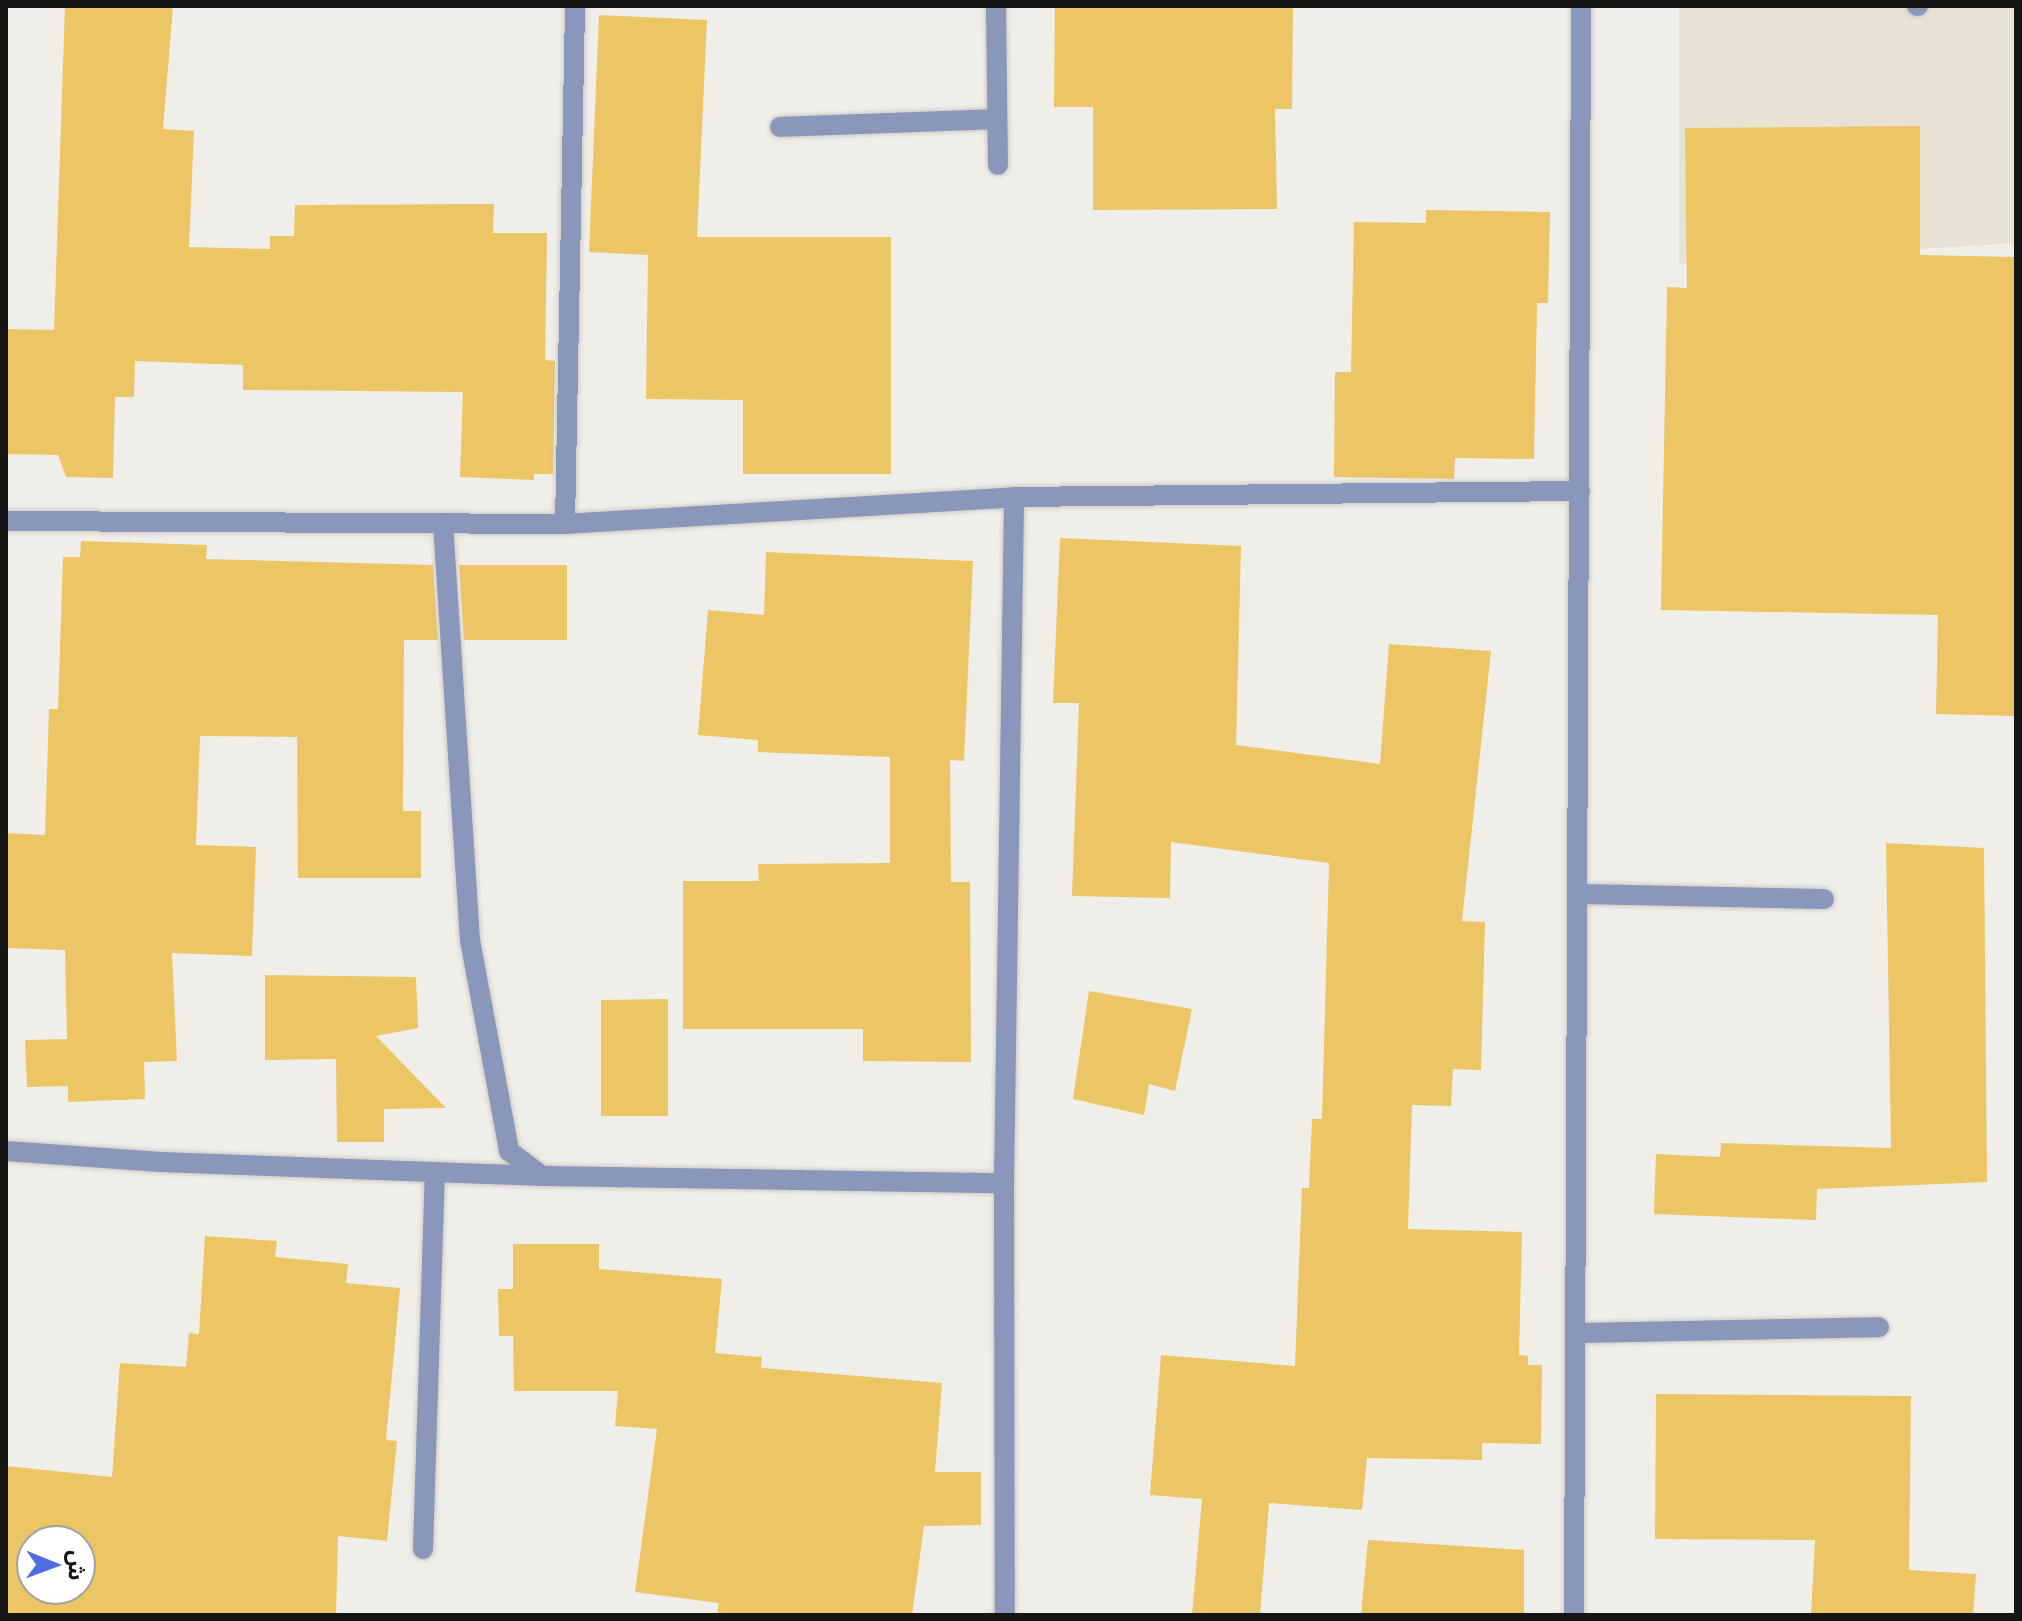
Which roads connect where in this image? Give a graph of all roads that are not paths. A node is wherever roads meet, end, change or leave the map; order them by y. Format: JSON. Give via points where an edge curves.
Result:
{"nodes":[{"id":1,"x":575,"y":6,"type":"edge"},
{"id":2,"x":996,"y":6,"type":"edge"},
{"id":3,"x":1581,"y":6,"type":"edge"},
{"id":4,"x":997,"y":119,"type":"junction"},
{"id":5,"x":780,"y":127,"type":"dead end"},
{"id":6,"x":998,"y":165,"type":"dead end"},
{"id":7,"x":1580,"y":491,"type":"junction"},
{"id":8,"x":1014,"y":497,"type":"junction"},
{"id":9,"x":6,"y":521,"type":"edge"},
{"id":10,"x":443,"y":523,"type":"junction"},
{"id":11,"x":565,"y":524,"type":"junction"},
{"id":12,"x":1578,"y":894,"type":"junction"},
{"id":13,"x":1824,"y":899,"type":"dead end"},
{"id":14,"x":6,"y":1151,"type":"edge"},
{"id":15,"x":435,"y":1173,"type":"junction"},
{"id":16,"x":542,"y":1176,"type":"junction"},
{"id":17,"x":1004,"y":1183,"type":"junction"},
{"id":18,"x":1879,"y":1327,"type":"dead end"},
{"id":19,"x":1578,"y":1333,"type":"junction"},
{"id":20,"x":423,"y":1549,"type":"dead end"},
{"id":21,"x":1005,"y":1615,"type":"edge"},
{"id":22,"x":1574,"y":1615,"type":"edge"}],
"edges":[{"from":1,"to":11,"type":"street"},
{"from":2,"to":4,"type":"street"},
{"from":3,"to":7,"type":"street"},
{"from":4,"to":5,"type":"street"},
{"from":4,"to":6,"type":"street"},
{"from":7,"to":8,"type":"street"},
{"from":7,"to":12,"type":"street"},
{"from":8,"to":11,"type":"street"},
{"from":8,"to":17,"type":"street"},
{"from":9,"to":10,"type":"street"},
{"from":10,"to":11,"type":"street"},
{"from":10,"to":16,"type":"street","via":[[470,940],[509,1151]]},
{"from":12,"to":13,"type":"street"},
{"from":12,"to":19,"type":"street"},
{"from":14,"to":15,"type":"street"},
{"from":15,"to":16,"type":"street"},
{"from":15,"to":20,"type":"street"},
{"from":16,"to":17,"type":"street"},
{"from":17,"to":21,"type":"street"},
{"from":18,"to":19,"type":"street"},
{"from":19,"to":22,"type":"street"}]}
